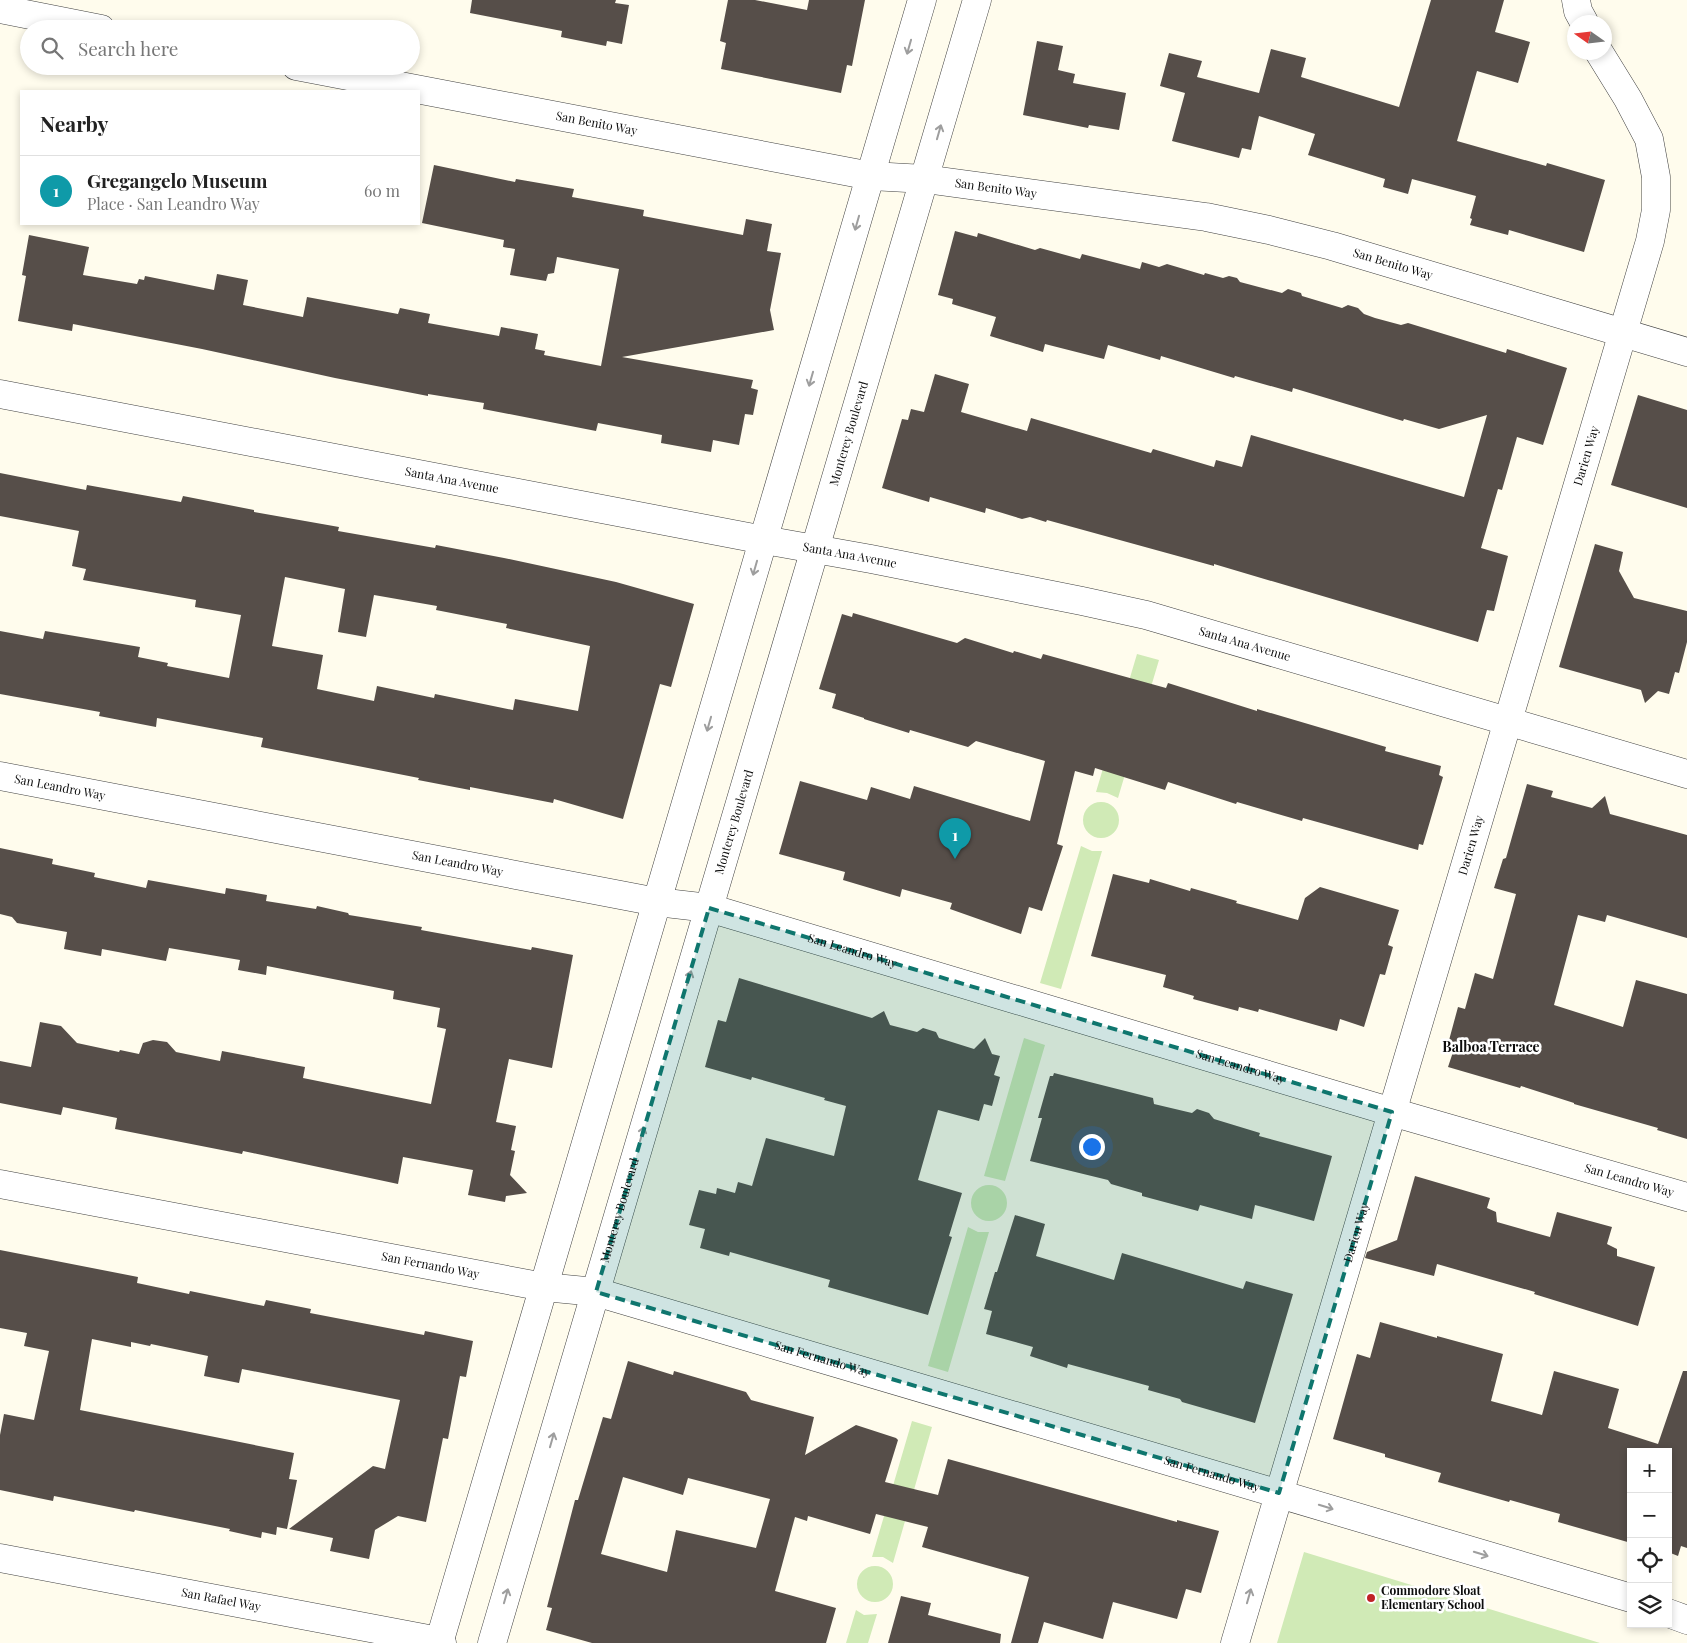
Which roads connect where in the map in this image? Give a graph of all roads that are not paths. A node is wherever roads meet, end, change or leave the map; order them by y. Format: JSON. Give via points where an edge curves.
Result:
{"nodes":[{"id":1,"x":922,"y":0,"type":"edge"},
{"id":2,"x":977,"y":0,"type":"edge"},
{"id":3,"x":1576,"y":0,"type":"edge"},
{"id":4,"x":0,"y":9,"type":"edge"},
{"id":5,"x":1580,"y":15,"type":"edge"},
{"id":6,"x":56,"y":20,"type":"edge"},
{"id":7,"x":1604,"y":60,"type":"edge"},
{"id":8,"x":343,"y":75,"type":"edge"},
{"id":9,"x":871,"y":176,"type":"junction"},
{"id":10,"x":925,"y":179,"type":"junction"},
{"id":11,"x":1623,"y":333,"type":"junction"},
{"id":12,"x":1687,"y":352,"type":"edge"},
{"id":13,"x":0,"y":394,"type":"edge"},
{"id":14,"x":764,"y":540,"type":"junction"},
{"id":15,"x":815,"y":549,"type":"junction"},
{"id":16,"x":1508,"y":722,"type":"junction"},
{"id":17,"x":1687,"y":774,"type":"edge"},
{"id":18,"x":0,"y":776,"type":"edge"},
{"id":19,"x":657,"y":902,"type":"junction"},
{"id":20,"x":710,"y":908,"type":"junction"},
{"id":21,"x":1392,"y":1112,"type":"junction"},
{"id":22,"x":0,"y":1184,"type":"edge"},
{"id":23,"x":1687,"y":1198,"type":"edge"},
{"id":24,"x":544,"y":1287,"type":"junction"},
{"id":25,"x":596,"y":1292,"type":"junction"},
{"id":26,"x":1279,"y":1494,"type":"junction"},
{"id":27,"x":0,"y":1558,"type":"edge"},
{"id":28,"x":1627,"y":1597,"type":"edge"},
{"id":29,"x":1672,"y":1614,"type":"edge"},
{"id":30,"x":1687,"y":1620,"type":"edge"},
{"id":31,"x":440,"y":1642,"type":"edge"},
{"id":32,"x":492,"y":1643,"type":"edge"},
{"id":33,"x":1235,"y":1643,"type":"edge"}],
"edges":[{"from":1,"to":9,"type":"street","one_way":true},
{"from":10,"to":2,"type":"street","name":"Monterey Boulevard","one_way":true},
{"from":3,"to":5,"type":"street"},
{"from":4,"to":6,"type":"street"},
{"from":7,"to":11,"type":"street","name":"Darien Way","via":[[1649,139],[1656,177],[1656,210],[1650,242]]},
{"from":8,"to":9,"type":"street","name":"San Benito Way"},
{"from":9,"to":10,"type":"street","name":"San Benito Way"},
{"from":9,"to":14,"type":"street","one_way":true},
{"from":10,"to":11,"type":"street","name":"San Benito Way","via":[[1206,217],[1269,230]]},
{"from":10,"to":15,"type":"street","name":"Monterey Boulevard"},
{"from":11,"to":12,"type":"street","name":"San Benito Way"},
{"from":11,"to":16,"type":"street","name":"Darien Way"},
{"from":13,"to":14,"type":"street","name":"Santa Ana Avenue"},
{"from":14,"to":15,"type":"street","name":"Santa Ana Avenue"},
{"from":14,"to":19,"type":"street","one_way":true},
{"from":15,"to":16,"type":"street","name":"Santa Ana Avenue","via":[[1146,615]]},
{"from":15,"to":20,"type":"street","name":"Monterey Boulevard"},
{"from":16,"to":17,"type":"street","name":"Santa Ana Avenue"},
{"from":16,"to":21,"type":"street","name":"Darien Way"},
{"from":18,"to":19,"type":"street","name":"San Leandro Way"},
{"from":19,"to":20,"type":"street","name":"San Leandro Way"},
{"from":19,"to":24,"type":"street"},
{"from":20,"to":21,"type":"street","name":"San Leandro Way"},
{"from":25,"to":20,"type":"street","name":"Monterey Boulevard","one_way":true},
{"from":21,"to":23,"type":"street","name":"San Leandro Way"},
{"from":21,"to":26,"type":"street","name":"Darien Way"},
{"from":22,"to":24,"type":"street","name":"San Fernando Way"},
{"from":24,"to":25,"type":"street","name":"San Fernando Way"},
{"from":24,"to":31,"type":"street"},
{"from":25,"to":26,"type":"street","name":"San Fernando Way"},
{"from":32,"to":25,"type":"street","name":"Monterey Boulevard","one_way":true},
{"from":26,"to":28,"type":"street","name":"San Fernando Way","one_way":true},
{"from":33,"to":26,"type":"street","name":"Darien Way","one_way":true},
{"from":27,"to":31,"type":"street","name":"San Rafael Way"},
{"from":29,"to":30,"type":"street"}]}
